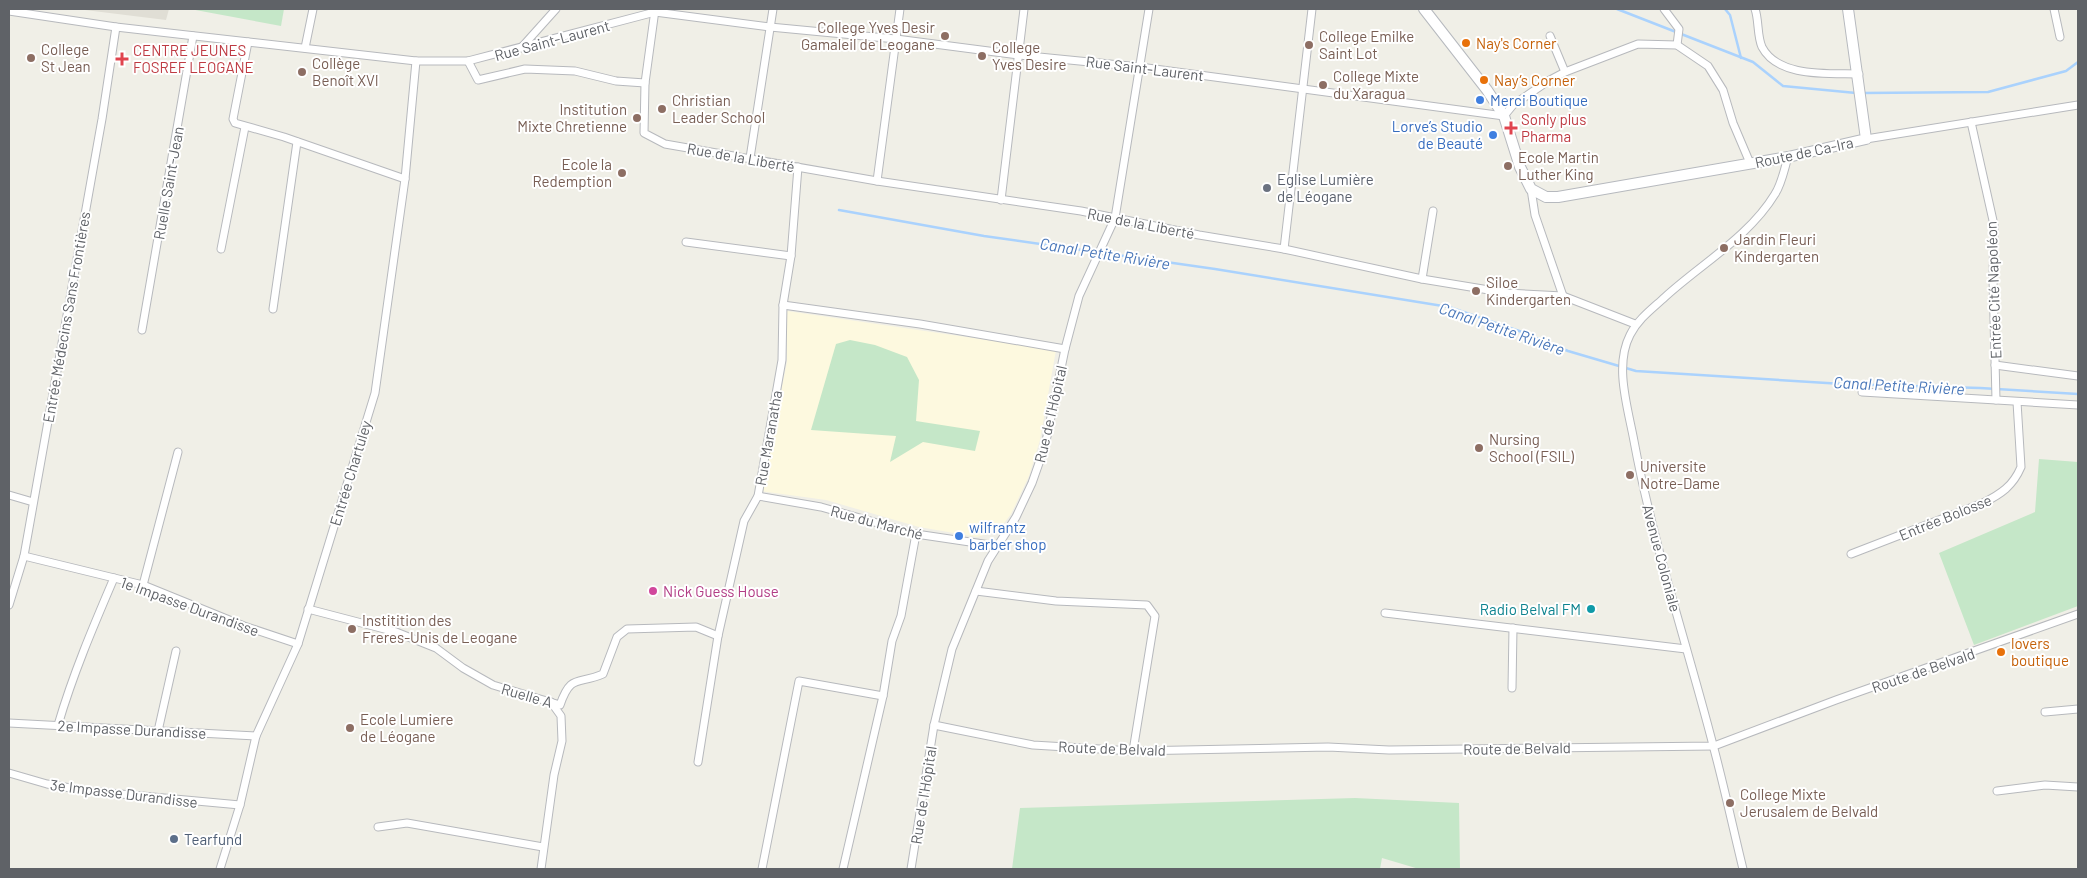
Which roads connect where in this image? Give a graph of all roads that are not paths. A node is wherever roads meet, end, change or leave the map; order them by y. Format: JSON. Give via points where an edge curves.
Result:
{"nodes":[{"id":1,"x":313,"y":9,"type":"edge"},
{"id":2,"x":556,"y":9,"type":"edge"},
{"id":3,"x":773,"y":9,"type":"edge"},
{"id":4,"x":900,"y":9,"type":"edge"},
{"id":5,"x":1024,"y":9,"type":"edge"},
{"id":6,"x":1148,"y":9,"type":"edge"},
{"id":7,"x":1312,"y":9,"type":"edge"},
{"id":8,"x":1424,"y":9,"type":"edge"},
{"id":9,"x":1664,"y":9,"type":"edge"},
{"id":10,"x":1755,"y":9,"type":"edge"},
{"id":11,"x":1848,"y":9,"type":"edge"},
{"id":12,"x":2054,"y":9,"type":"edge"},
{"id":13,"x":655,"y":10,"type":"edge"},
{"id":14,"x":9,"y":11,"type":"edge"},
{"id":15,"x":770,"y":27,"type":"junction"},
{"id":16,"x":116,"y":28,"type":"junction"},
{"id":17,"x":193,"y":36,"type":"junction"},
{"id":18,"x":1550,"y":36,"type":"dead end"},
{"id":19,"x":2060,"y":37,"type":"dead end"},
{"id":20,"x":896,"y":38,"type":"junction"},
{"id":21,"x":248,"y":42,"type":"junction"},
{"id":22,"x":1677,"y":45,"type":"junction"},
{"id":23,"x":305,"y":48,"type":"junction"},
{"id":24,"x":520,"y":48,"type":"junction"},
{"id":25,"x":1019,"y":55,"type":"junction"},
{"id":26,"x":416,"y":61,"type":"junction"},
{"id":27,"x":468,"y":62,"type":"junction"},
{"id":28,"x":1140,"y":67,"type":"junction"},
{"id":29,"x":1565,"y":72,"type":"junction"},
{"id":30,"x":1858,"y":74,"type":"junction"},
{"id":31,"x":645,"y":83,"type":"junction"},
{"id":32,"x":1304,"y":88,"type":"junction"},
{"id":33,"x":2078,"y":105,"type":"edge"},
{"id":34,"x":1504,"y":116,"type":"junction"},
{"id":35,"x":1972,"y":122,"type":"junction"},
{"id":36,"x":244,"y":127,"type":"junction"},
{"id":37,"x":1866,"y":139,"type":"junction"},
{"id":38,"x":297,"y":142,"type":"junction"},
{"id":39,"x":1788,"y":157,"type":"junction"},
{"id":40,"x":750,"y":158,"type":"junction"},
{"id":41,"x":1750,"y":163,"type":"junction"},
{"id":42,"x":798,"y":167,"type":"junction"},
{"id":43,"x":404,"y":179,"type":"junction"},
{"id":44,"x":877,"y":181,"type":"junction"},
{"id":45,"x":1531,"y":189,"type":"junction"},
{"id":46,"x":1001,"y":200,"type":"junction"},
{"id":47,"x":1433,"y":210,"type":"dead end"},
{"id":48,"x":1115,"y":218,"type":"junction"},
{"id":49,"x":686,"y":242,"type":"dead end"},
{"id":50,"x":221,"y":249,"type":"dead end"},
{"id":51,"x":1284,"y":249,"type":"junction"},
{"id":52,"x":791,"y":256,"type":"junction"},
{"id":53,"x":1422,"y":279,"type":"junction"},
{"id":54,"x":1562,"y":296,"type":"junction"},
{"id":55,"x":783,"y":305,"type":"junction"},
{"id":56,"x":273,"y":309,"type":"dead end"},
{"id":57,"x":1635,"y":324,"type":"junction"},
{"id":58,"x":142,"y":330,"type":"dead end"},
{"id":59,"x":1065,"y":349,"type":"junction"},
{"id":60,"x":1995,"y":365,"type":"junction"},
{"id":61,"x":2078,"y":376,"type":"edge"},
{"id":62,"x":1862,"y":392,"type":"dead end"},
{"id":63,"x":1996,"y":400,"type":"junction"},
{"id":64,"x":2017,"y":402,"type":"junction"},
{"id":65,"x":2078,"y":406,"type":"edge"},
{"id":66,"x":178,"y":452,"type":"dead end"},
{"id":67,"x":9,"y":494,"type":"edge"},
{"id":68,"x":758,"y":496,"type":"junction"},
{"id":69,"x":33,"y":502,"type":"junction"},
{"id":70,"x":916,"y":534,"type":"junction"},
{"id":71,"x":997,"y":546,"type":"junction"},
{"id":72,"x":1851,"y":554,"type":"dead end"},
{"id":73,"x":24,"y":556,"type":"junction"},
{"id":74,"x":114,"y":578,"type":"junction"},
{"id":75,"x":143,"y":585,"type":"junction"},
{"id":76,"x":976,"y":591,"type":"junction"},
{"id":77,"x":9,"y":605,"type":"edge"},
{"id":78,"x":308,"y":609,"type":"junction"},
{"id":79,"x":1385,"y":613,"type":"dead end"},
{"id":80,"x":2078,"y":614,"type":"edge"},
{"id":81,"x":1512,"y":628,"type":"junction"},
{"id":82,"x":718,"y":636,"type":"junction"},
{"id":83,"x":298,"y":644,"type":"junction"},
{"id":84,"x":1686,"y":649,"type":"junction"},
{"id":85,"x":176,"y":651,"type":"dead end"},
{"id":86,"x":1512,"y":688,"type":"dead end"},
{"id":87,"x":883,"y":696,"type":"junction"},
{"id":88,"x":551,"y":702,"type":"junction"},
{"id":89,"x":2078,"y":709,"type":"edge"},
{"id":90,"x":2045,"y":712,"type":"dead end"},
{"id":91,"x":9,"y":723,"type":"edge"},
{"id":92,"x":58,"y":725,"type":"junction"},
{"id":93,"x":934,"y":726,"type":"junction"},
{"id":94,"x":158,"y":730,"type":"junction"},
{"id":95,"x":256,"y":736,"type":"junction"},
{"id":96,"x":1714,"y":746,"type":"junction"},
{"id":97,"x":1133,"y":751,"type":"junction"},
{"id":98,"x":698,"y":762,"type":"dead end"},
{"id":99,"x":9,"y":773,"type":"edge"},
{"id":100,"x":2078,"y":788,"type":"edge"},
{"id":101,"x":1997,"y":791,"type":"dead end"},
{"id":102,"x":240,"y":805,"type":"junction"},
{"id":103,"x":378,"y":827,"type":"dead end"},
{"id":104,"x":543,"y":847,"type":"junction"},
{"id":105,"x":220,"y":869,"type":"edge"},
{"id":106,"x":541,"y":869,"type":"edge"},
{"id":107,"x":546,"y":869,"type":"edge"},
{"id":108,"x":762,"y":869,"type":"edge"},
{"id":109,"x":843,"y":869,"type":"edge"},
{"id":110,"x":911,"y":869,"type":"edge"},
{"id":111,"x":1743,"y":869,"type":"edge"}],
"edges":[{"from":1,"to":23,"type":"street"},
{"from":2,"to":24,"type":"street"},
{"from":3,"to":15,"type":"street"},
{"from":4,"to":20,"type":"street"},
{"from":5,"to":25,"type":"street"},
{"from":6,"to":28,"type":"street","name":"Rue de l'Hôpital"},
{"from":7,"to":32,"type":"street"},
{"from":8,"to":34,"type":"street"},
{"from":9,"to":22,"type":"street","via":[[1679,28]]},
{"from":10,"to":30,"type":"street","via":[[1762,47],[1774,60],[1795,71]]},
{"from":11,"to":30,"type":"street"},
{"from":12,"to":19,"type":"street"},
{"from":13,"to":15,"type":"street","name":"Rue Saint-Laurent"},
{"from":13,"to":24,"type":"street","name":"Rue Saint-Laurent"},
{"from":13,"to":31,"type":"street"},
{"from":14,"to":16,"type":"street","name":"Rue Saint-Laurent"},
{"from":15,"to":20,"type":"street","name":"Rue Saint-Laurent"},
{"from":15,"to":40,"type":"street"},
{"from":16,"to":17,"type":"street","name":"Rue Saint-Laurent"},
{"from":16,"to":69,"type":"street","name":"Entrée Médecins Sans Frontières"},
{"from":17,"to":21,"type":"street","name":"Rue Saint-Laurent"},
{"from":17,"to":58,"type":"street","name":"Ruelle Saint-Jean"},
{"from":18,"to":29,"type":"street"},
{"from":20,"to":25,"type":"street","name":"Rue Saint-Laurent"},
{"from":20,"to":44,"type":"street"},
{"from":21,"to":23,"type":"street","name":"Rue Saint-Laurent"},
{"from":21,"to":36,"type":"street","via":[[233,119]]},
{"from":22,"to":29,"type":"street","via":[[1638,44]]},
{"from":22,"to":41,"type":"street","via":[[1708,66],[1723,90]]},
{"from":23,"to":26,"type":"street","name":"Rue Saint-Laurent"},
{"from":24,"to":27,"type":"street","name":"Rue Saint-Laurent"},
{"from":25,"to":28,"type":"street","name":"Rue Saint-Laurent"},
{"from":25,"to":46,"type":"street"},
{"from":26,"to":27,"type":"street","name":"Rue Saint-Laurent"},
{"from":26,"to":43,"type":"street","name":"Entrée Chartuley"},
{"from":27,"to":31,"type":"street","via":[[478,80],[524,69],[575,71],[616,81]]},
{"from":28,"to":32,"type":"street","name":"Rue Saint-Laurent"},
{"from":28,"to":48,"type":"street","name":"Rue de l'Hôpital"},
{"from":29,"to":34,"type":"street","via":[[1520,100]]},
{"from":30,"to":37,"type":"street"},
{"from":31,"to":40,"type":"street","name":"Rue de la Liberté","via":[[644,134],[665,144]]},
{"from":32,"to":34,"type":"street","name":"Rue Saint-Laurent"},
{"from":32,"to":51,"type":"street"},
{"from":33,"to":35,"type":"street","name":"Route de Ca-Ira"},
{"from":34,"to":45,"type":"street","via":[[1520,167]]},
{"from":35,"to":37,"type":"street","name":"Route de Ca-Ira"},
{"from":35,"to":60,"type":"street","name":"Entrée Cité Napoléon","via":[[1994,226]]},
{"from":36,"to":38,"type":"street"},
{"from":36,"to":50,"type":"street"},
{"from":37,"to":39,"type":"street","name":"Route de Ca-Ira"},
{"from":38,"to":43,"type":"street"},
{"from":38,"to":56,"type":"street"},
{"from":39,"to":41,"type":"street","name":"Route de Ca-Ira"},
{"from":39,"to":57,"type":"street","name":"Avenue Coloniale","via":[[1775,194],[1747,229]]},
{"from":40,"to":42,"type":"street","name":"Rue de la Liberté"},
{"from":41,"to":45,"type":"street","name":"Route de Ca-Ira","via":[[1558,197],[1546,197]]},
{"from":42,"to":44,"type":"street","name":"Rue de la Liberté"},
{"from":42,"to":52,"type":"street","name":"Rue Maranatha"},
{"from":43,"to":78,"type":"street","name":"Entrée Chartuley","via":[[375,393]]},
{"from":44,"to":46,"type":"street","name":"Rue de la Liberté"},
{"from":45,"to":54,"type":"street","via":[[1535,215]]},
{"from":46,"to":48,"type":"street","name":"Rue de la Liberté"},
{"from":47,"to":53,"type":"street"},
{"from":48,"to":51,"type":"street","name":"Rue de la Liberté"},
{"from":48,"to":59,"type":"street","name":"Rue de l'Hôpital","via":[[1079,296]]},
{"from":49,"to":52,"type":"street"},
{"from":51,"to":53,"type":"street","name":"Rue de la Liberté"},
{"from":52,"to":55,"type":"street","name":"Rue Maranatha"},
{"from":53,"to":54,"type":"street","name":"Rue de la Liberté","via":[[1507,293]]},
{"from":54,"to":57,"type":"street","name":"Rue de la Liberté"},
{"from":55,"to":59,"type":"street"},
{"from":55,"to":68,"type":"street","name":"Rue Maranatha","via":[[782,360]]},
{"from":57,"to":84,"type":"street","name":"Avenue Coloniale","via":[[1626,342],[1624,383],[1641,478]]},
{"from":59,"to":71,"type":"street","name":"Rue de l'Hôpital","via":[[1045,446],[1020,509]]},
{"from":60,"to":61,"type":"street"},
{"from":60,"to":63,"type":"street","name":"Entrée Cité Napoléon"},
{"from":62,"to":63,"type":"street"},
{"from":63,"to":64,"type":"street"},
{"from":64,"to":65,"type":"street"},
{"from":64,"to":72,"type":"street","name":"Entrée Bolosse","via":[[2022,467],[2009,486],[1982,503]]},
{"from":66,"to":75,"type":"street"},
{"from":67,"to":69,"type":"street"},
{"from":68,"to":70,"type":"street","name":"Rue du Marché","via":[[821,507]]},
{"from":68,"to":82,"type":"street","name":"Rue Maranatha","via":[[744,521]]},
{"from":69,"to":73,"type":"street","name":"Entrée Médecins Sans Frontières"},
{"from":70,"to":71,"type":"street","name":"Rue du Marché"},
{"from":70,"to":87,"type":"street"},
{"from":71,"to":76,"type":"street","name":"Rue de l'Hôpital"},
{"from":73,"to":74,"type":"street","name":"1e Impasse Durandisse"},
{"from":73,"to":77,"type":"street","name":"Entrée Médecins Sans Frontières"},
{"from":74,"to":75,"type":"street","name":"1e Impasse Durandisse"},
{"from":74,"to":92,"type":"street","via":[[86,642]]},
{"from":75,"to":83,"type":"street","name":"1e Impasse Durandisse"},
{"from":76,"to":93,"type":"street","name":"Rue de l'Hôpital","via":[[952,649]]},
{"from":76,"to":97,"type":"street","via":[[1056,601],[1147,605],[1155,616]]},
{"from":78,"to":83,"type":"street","name":"Entrée Chartuley"},
{"from":78,"to":88,"type":"street","name":"Ruelle A","via":[[396,632],[436,648],[494,685]]},
{"from":79,"to":81,"type":"street"},
{"from":80,"to":96,"type":"street","name":"Route de Belvald"},
{"from":81,"to":84,"type":"street"},
{"from":81,"to":86,"type":"street"},
{"from":82,"to":88,"type":"street","name":"Ruelle A","via":[[696,626],[627,629],[617,637],[603,674],[570,684],[560,705]]},
{"from":82,"to":98,"type":"street","name":"Rue Maranatha"},
{"from":83,"to":95,"type":"street","name":"Entrée Chartuley"},
{"from":84,"to":96,"type":"street","name":"Avenue Coloniale"},
{"from":85,"to":94,"type":"street"},
{"from":87,"to":108,"type":"street","via":[[799,682]]},
{"from":87,"to":109,"type":"street"},
{"from":88,"to":104,"type":"street","via":[[561,716],[562,741]]},
{"from":89,"to":90,"type":"street"},
{"from":91,"to":92,"type":"street","name":"2e Impasse Durandisse"},
{"from":92,"to":94,"type":"street","name":"2e Impasse Durandisse"},
{"from":93,"to":97,"type":"street","name":"Route de Belvald","via":[[1033,745]]},
{"from":93,"to":110,"type":"street","name":"Rue de l'Hôpital"},
{"from":94,"to":95,"type":"street","name":"2e Impasse Durandisse"},
{"from":95,"to":102,"type":"street","name":"Entrée Chartuley"},
{"from":96,"to":97,"type":"street","name":"Route de Belvald"},
{"from":96,"to":111,"type":"street","name":"Avenue Coloniale"},
{"from":99,"to":102,"type":"street","name":"3e Impasse Durandisse","via":[[46,784],[88,791]]},
{"from":100,"to":101,"type":"street","via":[[2045,785]]},
{"from":102,"to":105,"type":"street","name":"Entrée Chartuley"},
{"from":103,"to":104,"type":"street","via":[[407,823]]},
{"from":104,"to":106,"type":"street"},
{"from":106,"to":107,"type":"street"}]}
